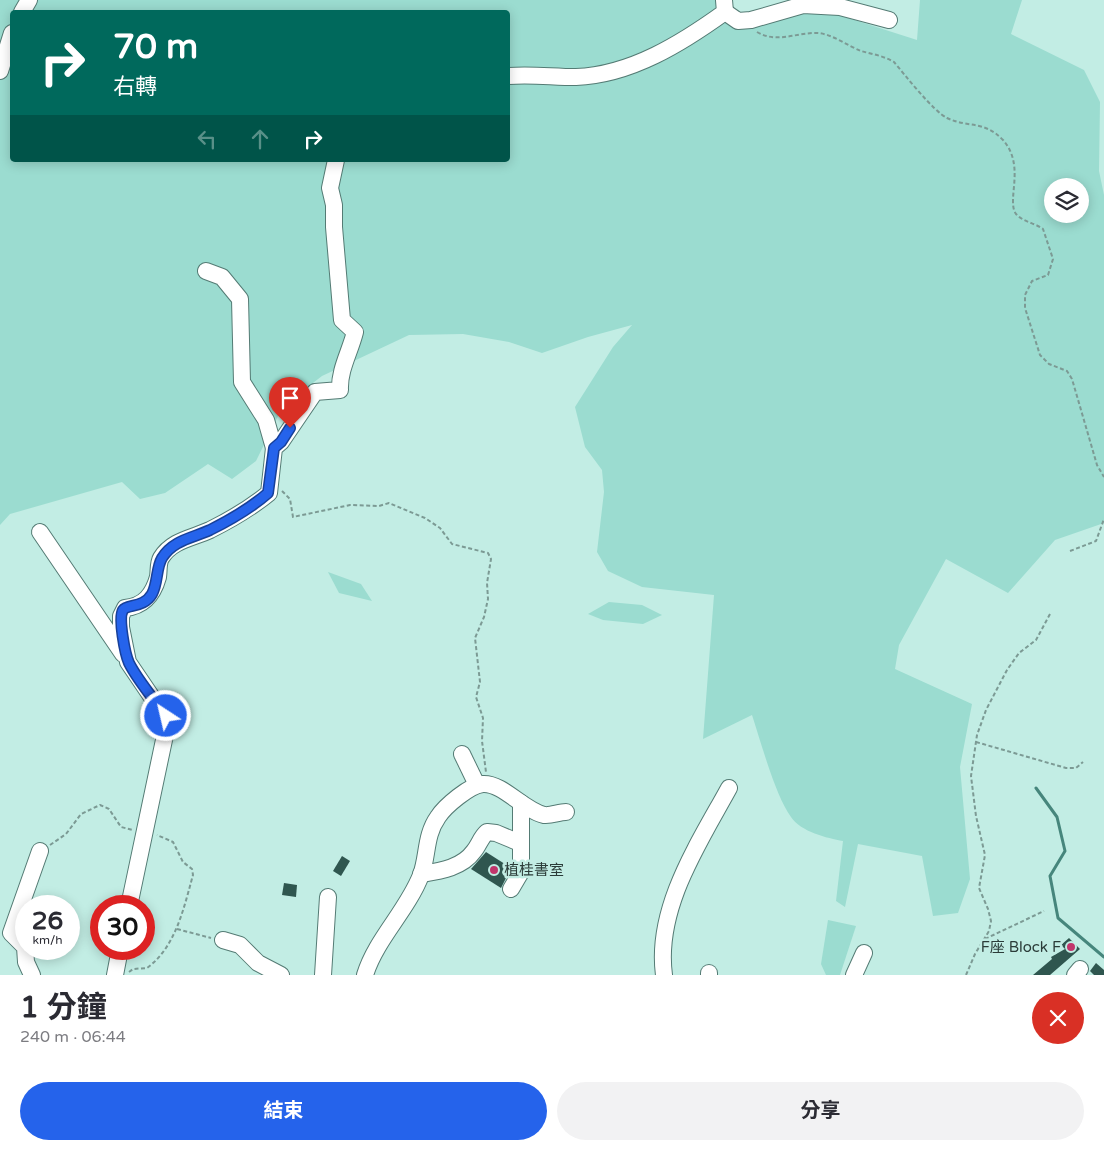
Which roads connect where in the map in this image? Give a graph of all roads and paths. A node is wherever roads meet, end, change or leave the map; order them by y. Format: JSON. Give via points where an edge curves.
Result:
{"nodes":[{"id":1,"x":729,"y":11,"type":"edge"},
{"id":2,"x":889,"y":20,"type":"dead end"},
{"id":3,"x":10,"y":39,"type":"edge"},
{"id":4,"x":0,"y":71,"type":"edge"},
{"id":5,"x":510,"y":76,"type":"edge"},
{"id":6,"x":336,"y":162,"type":"edge"},
{"id":7,"x":206,"y":271,"type":"dead end"},
{"id":8,"x":274,"y":448,"type":"junction"},
{"id":9,"x":1104,"y":477,"type":"edge"},
{"id":10,"x":269,"y":485,"type":"junction"},
{"id":11,"x":1104,"y":519,"type":"edge"},
{"id":12,"x":40,"y":532,"type":"dead end"},
{"id":13,"x":1070,"y":551,"type":"dead end"},
{"id":14,"x":1050,"y":614,"type":"dead end"},
{"id":15,"x":128,"y":662,"type":"junction"},
{"id":16,"x":976,"y":742,"type":"junction"},
{"id":17,"x":462,"y":754,"type":"dead end"},
{"id":18,"x":1083,"y":762,"type":"dead end"},
{"id":19,"x":476,"y":784,"type":"junction"},
{"id":20,"x":729,"y":788,"type":"dead end"},
{"id":21,"x":520,"y":803,"type":"junction"},
{"id":22,"x":566,"y":812,"type":"dead end"},
{"id":23,"x":520,"y":843,"type":"junction"},
{"id":24,"x":40,"y":851,"type":"dead end"},
{"id":25,"x":421,"y":874,"type":"junction"},
{"id":26,"x":511,"y":889,"type":"dead end"},
{"id":27,"x":131,"y":895,"type":"edge"},
{"id":28,"x":328,"y":897,"type":"dead end"},
{"id":29,"x":1044,"y":911,"type":"dead end"},
{"id":30,"x":176,"y":929,"type":"dead end"},
{"id":31,"x":985,"y":939,"type":"junction"},
{"id":32,"x":223,"y":940,"type":"joint"},
{"id":33,"x":864,"y":952,"type":"dead end"},
{"id":34,"x":118,"y":960,"type":"edge"},
{"id":35,"x":32,"y":975,"type":"edge"},
{"id":36,"x":115,"y":975,"type":"edge"},
{"id":37,"x":281,"y":975,"type":"edge"},
{"id":38,"x":323,"y":975,"type":"edge"},
{"id":39,"x":365,"y":975,"type":"edge"},
{"id":40,"x":664,"y":975,"type":"edge"},
{"id":41,"x":854,"y":975,"type":"edge"},
{"id":42,"x":966,"y":975,"type":"edge"}],
"edges":[{"from":1,"to":2,"type":"street","via":[[751,20],[803,5],[840,7]]},
{"from":1,"to":5,"type":"street","via":[[684,41],[612,72],[577,77]]},
{"from":1,"to":9,"type":"path","via":[[767,38],[824,34],[888,59],[945,117],[986,127],[1005,143],[1016,169],[1013,207],[1023,219],[1043,229],[1053,260],[1048,275],[1031,283],[1025,295],[1025,308],[1040,355],[1049,364],[1067,371],[1072,379],[1097,464]]},
{"from":3,"to":4,"type":"street"},
{"from":6,"to":8,"type":"street","via":[[330,188],[342,320],[355,332],[340,376],[340,390],[315,392]]},
{"from":7,"to":8,"type":"street","via":[[222,277],[240,299],[242,382],[266,420]]},
{"from":8,"to":10,"type":"street"},
{"from":10,"to":15,"type":"street","via":[[268,493],[260,500],[211,529],[185,538],[161,559],[151,596],[140,606],[122,611],[121,627]]},
{"from":10,"to":19,"type":"path","via":[[276,485],[290,499],[293,517],[350,505],[389,503],[432,523],[447,535],[452,544],[486,551],[490,556],[488,599],[475,638],[480,682],[476,697],[483,718],[482,746],[486,770]]},
{"from":11,"to":13,"type":"path","via":[[1096,541]]},
{"from":12,"to":15,"type":"street"},
{"from":14,"to":16,"type":"path","via":[[1036,640],[1019,653],[1007,670],[986,710]]},
{"from":15,"to":27,"type":"street","via":[[168,721]]},
{"from":16,"to":18,"type":"path","via":[[1066,768],[1076,768]]},
{"from":16,"to":31,"type":"path","via":[[971,776],[985,855],[979,888],[990,915]]},
{"from":17,"to":19,"type":"street"},
{"from":19,"to":21,"type":"street","via":[[498,787]]},
{"from":19,"to":25,"type":"street","via":[[435,820]]},
{"from":20,"to":40,"type":"street","via":[[694,852],[670,912]]},
{"from":21,"to":22,"type":"street","via":[[543,815]]},
{"from":21,"to":23,"type":"street"},
{"from":23,"to":25,"type":"street","via":[[487,832],[474,852],[461,863],[438,872]]},
{"from":23,"to":26,"type":"street","via":[[520,872]]},
{"from":24,"to":35,"type":"street","via":[[11,934],[25,947],[26,962]]},
{"from":25,"to":39,"type":"street"},
{"from":28,"to":38,"type":"street"},
{"from":29,"to":31,"type":"path"},
{"from":30,"to":32,"type":"path"},
{"from":31,"to":42,"type":"path"},
{"from":32,"to":37,"type":"street","via":[[240,945],[258,963]]},
{"from":33,"to":41,"type":"street"},
{"from":34,"to":36,"type":"street"}]}
